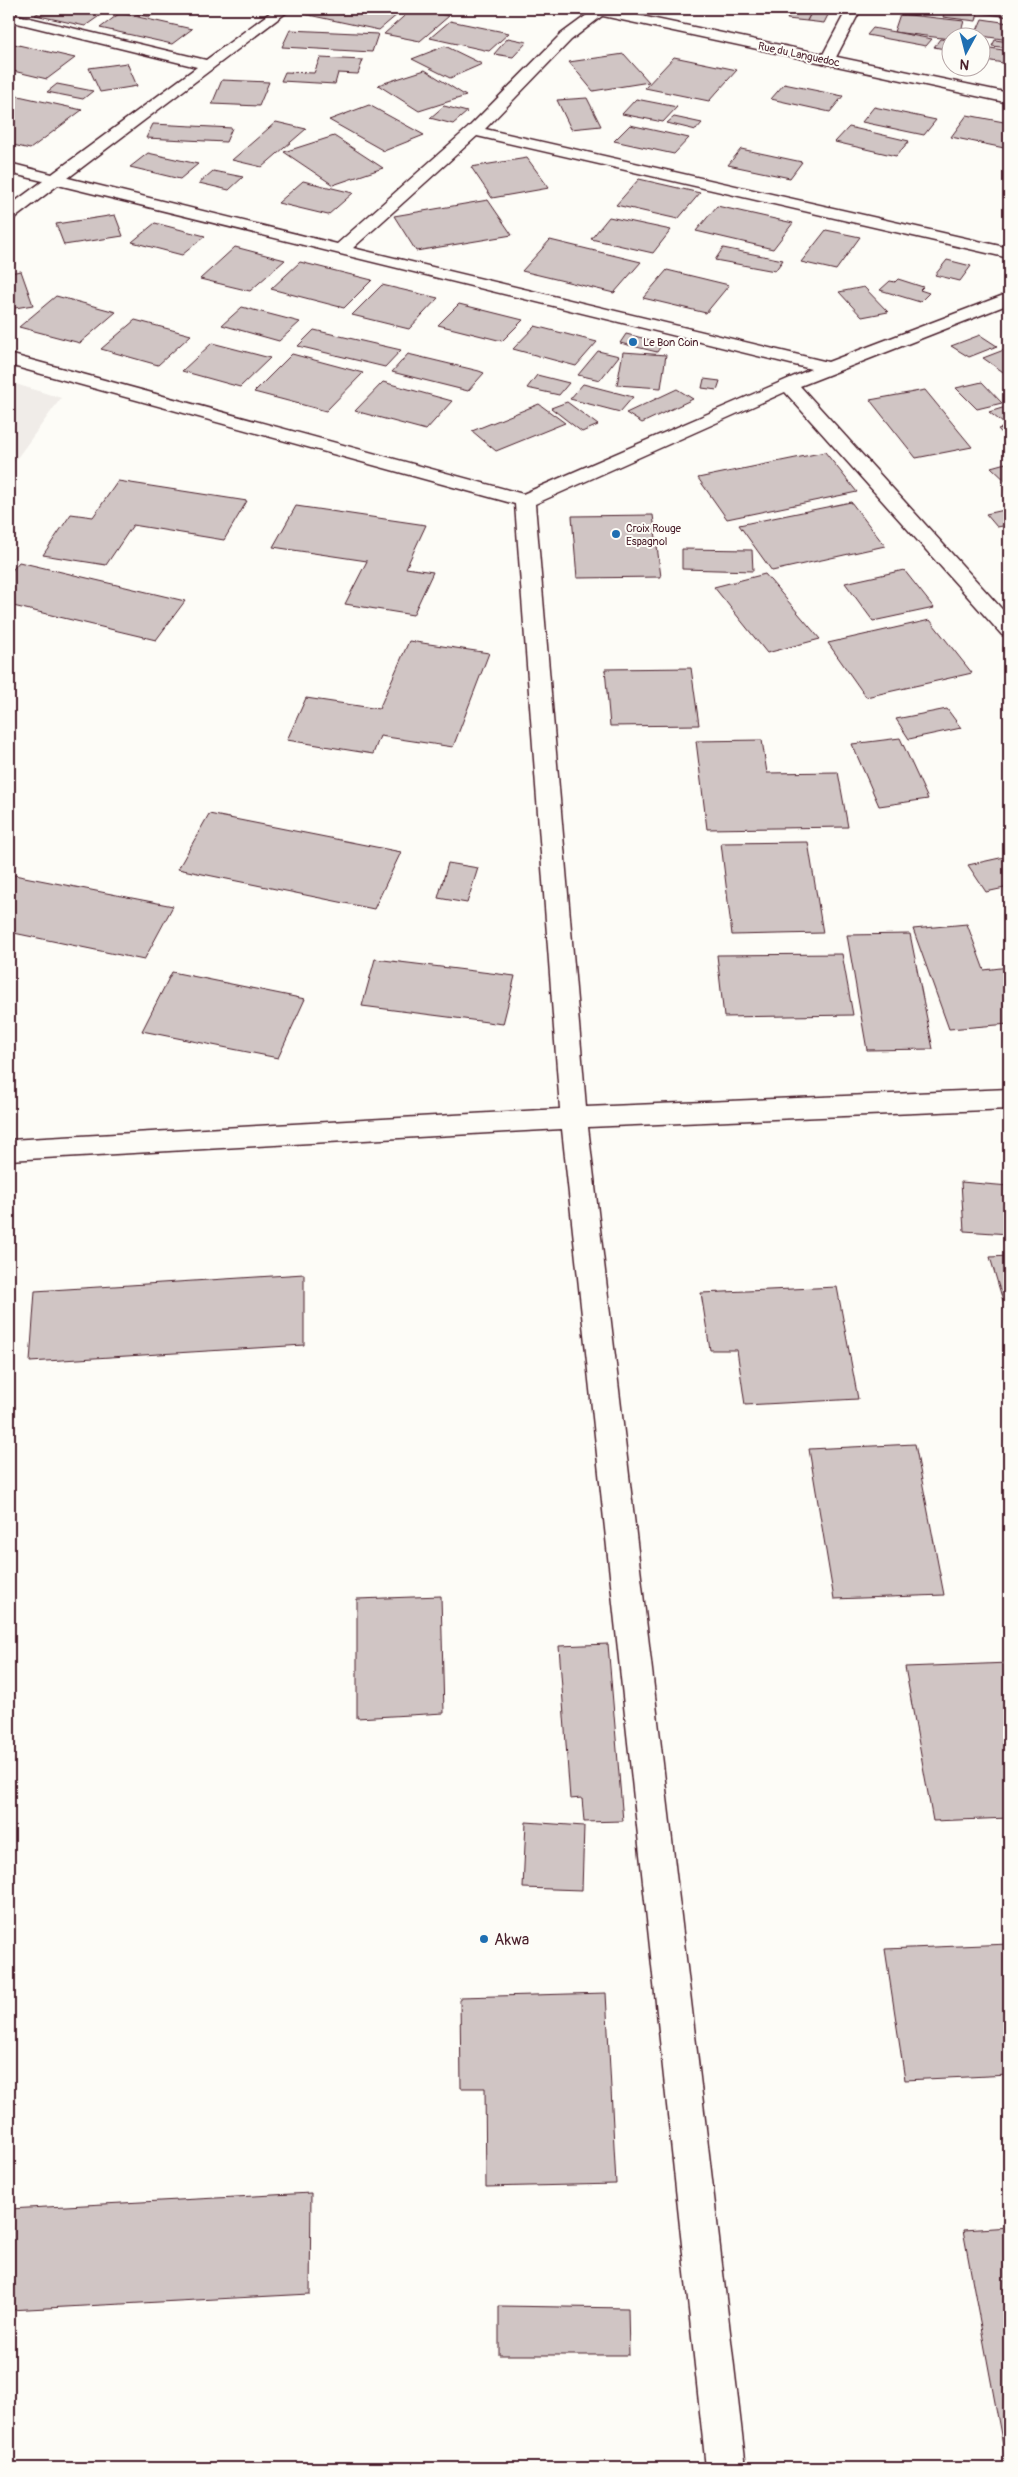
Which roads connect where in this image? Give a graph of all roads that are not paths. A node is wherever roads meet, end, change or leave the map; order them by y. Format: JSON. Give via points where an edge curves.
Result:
{"nodes":[{"id":1,"x":284,"y":9,"type":"edge"},
{"id":2,"x":854,"y":9,"type":"edge"},
{"id":3,"x":599,"y":10,"type":"edge"},
{"id":4,"x":9,"y":18,"type":"edge"},
{"id":5,"x":828,"y":60,"type":"junction"},
{"id":6,"x":209,"y":65,"type":"junction"},
{"id":7,"x":1009,"y":98,"type":"edge"},
{"id":8,"x":474,"y":132,"type":"junction"},
{"id":9,"x":9,"y":168,"type":"edge"},
{"id":10,"x":56,"y":180,"type":"junction"},
{"id":11,"x":9,"y":214,"type":"edge"},
{"id":12,"x":340,"y":250,"type":"junction"},
{"id":13,"x":1009,"y":253,"type":"edge"},
{"id":14,"x":1009,"y":298,"type":"edge"},
{"id":15,"x":9,"y":359,"type":"edge"},
{"id":16,"x":831,"y":368,"type":"junction"},
{"id":17,"x":788,"y":384,"type":"junction"},
{"id":18,"x":525,"y":501,"type":"junction"},
{"id":19,"x":1009,"y":630,"type":"edge"},
{"id":20,"x":1009,"y":1099,"type":"edge"},
{"id":21,"x":574,"y":1118,"type":"junction"},
{"id":22,"x":9,"y":1150,"type":"edge"},
{"id":23,"x":726,"y":2468,"type":"edge"}],
"edges":[{"from":1,"to":6,"type":"street"},
{"from":2,"to":5,"type":"street"},
{"from":3,"to":5,"type":"street","name":"Rue du Languedoc"},
{"from":3,"to":8,"type":"street","via":[[566,37]]},
{"from":4,"to":6,"type":"street"},
{"from":5,"to":7,"type":"street","name":"Rue du Languedoc"},
{"from":6,"to":10,"type":"street"},
{"from":8,"to":12,"type":"street"},
{"from":8,"to":13,"type":"street"},
{"from":9,"to":10,"type":"street"},
{"from":10,"to":11,"type":"street"},
{"from":10,"to":12,"type":"street"},
{"from":12,"to":16,"type":"street"},
{"from":14,"to":16,"type":"street"},
{"from":15,"to":18,"type":"street"},
{"from":16,"to":17,"type":"street"},
{"from":17,"to":18,"type":"street"},
{"from":17,"to":19,"type":"street"},
{"from":18,"to":21,"type":"street"},
{"from":20,"to":21,"type":"street"},
{"from":21,"to":22,"type":"street"},
{"from":21,"to":23,"type":"street"}]}
